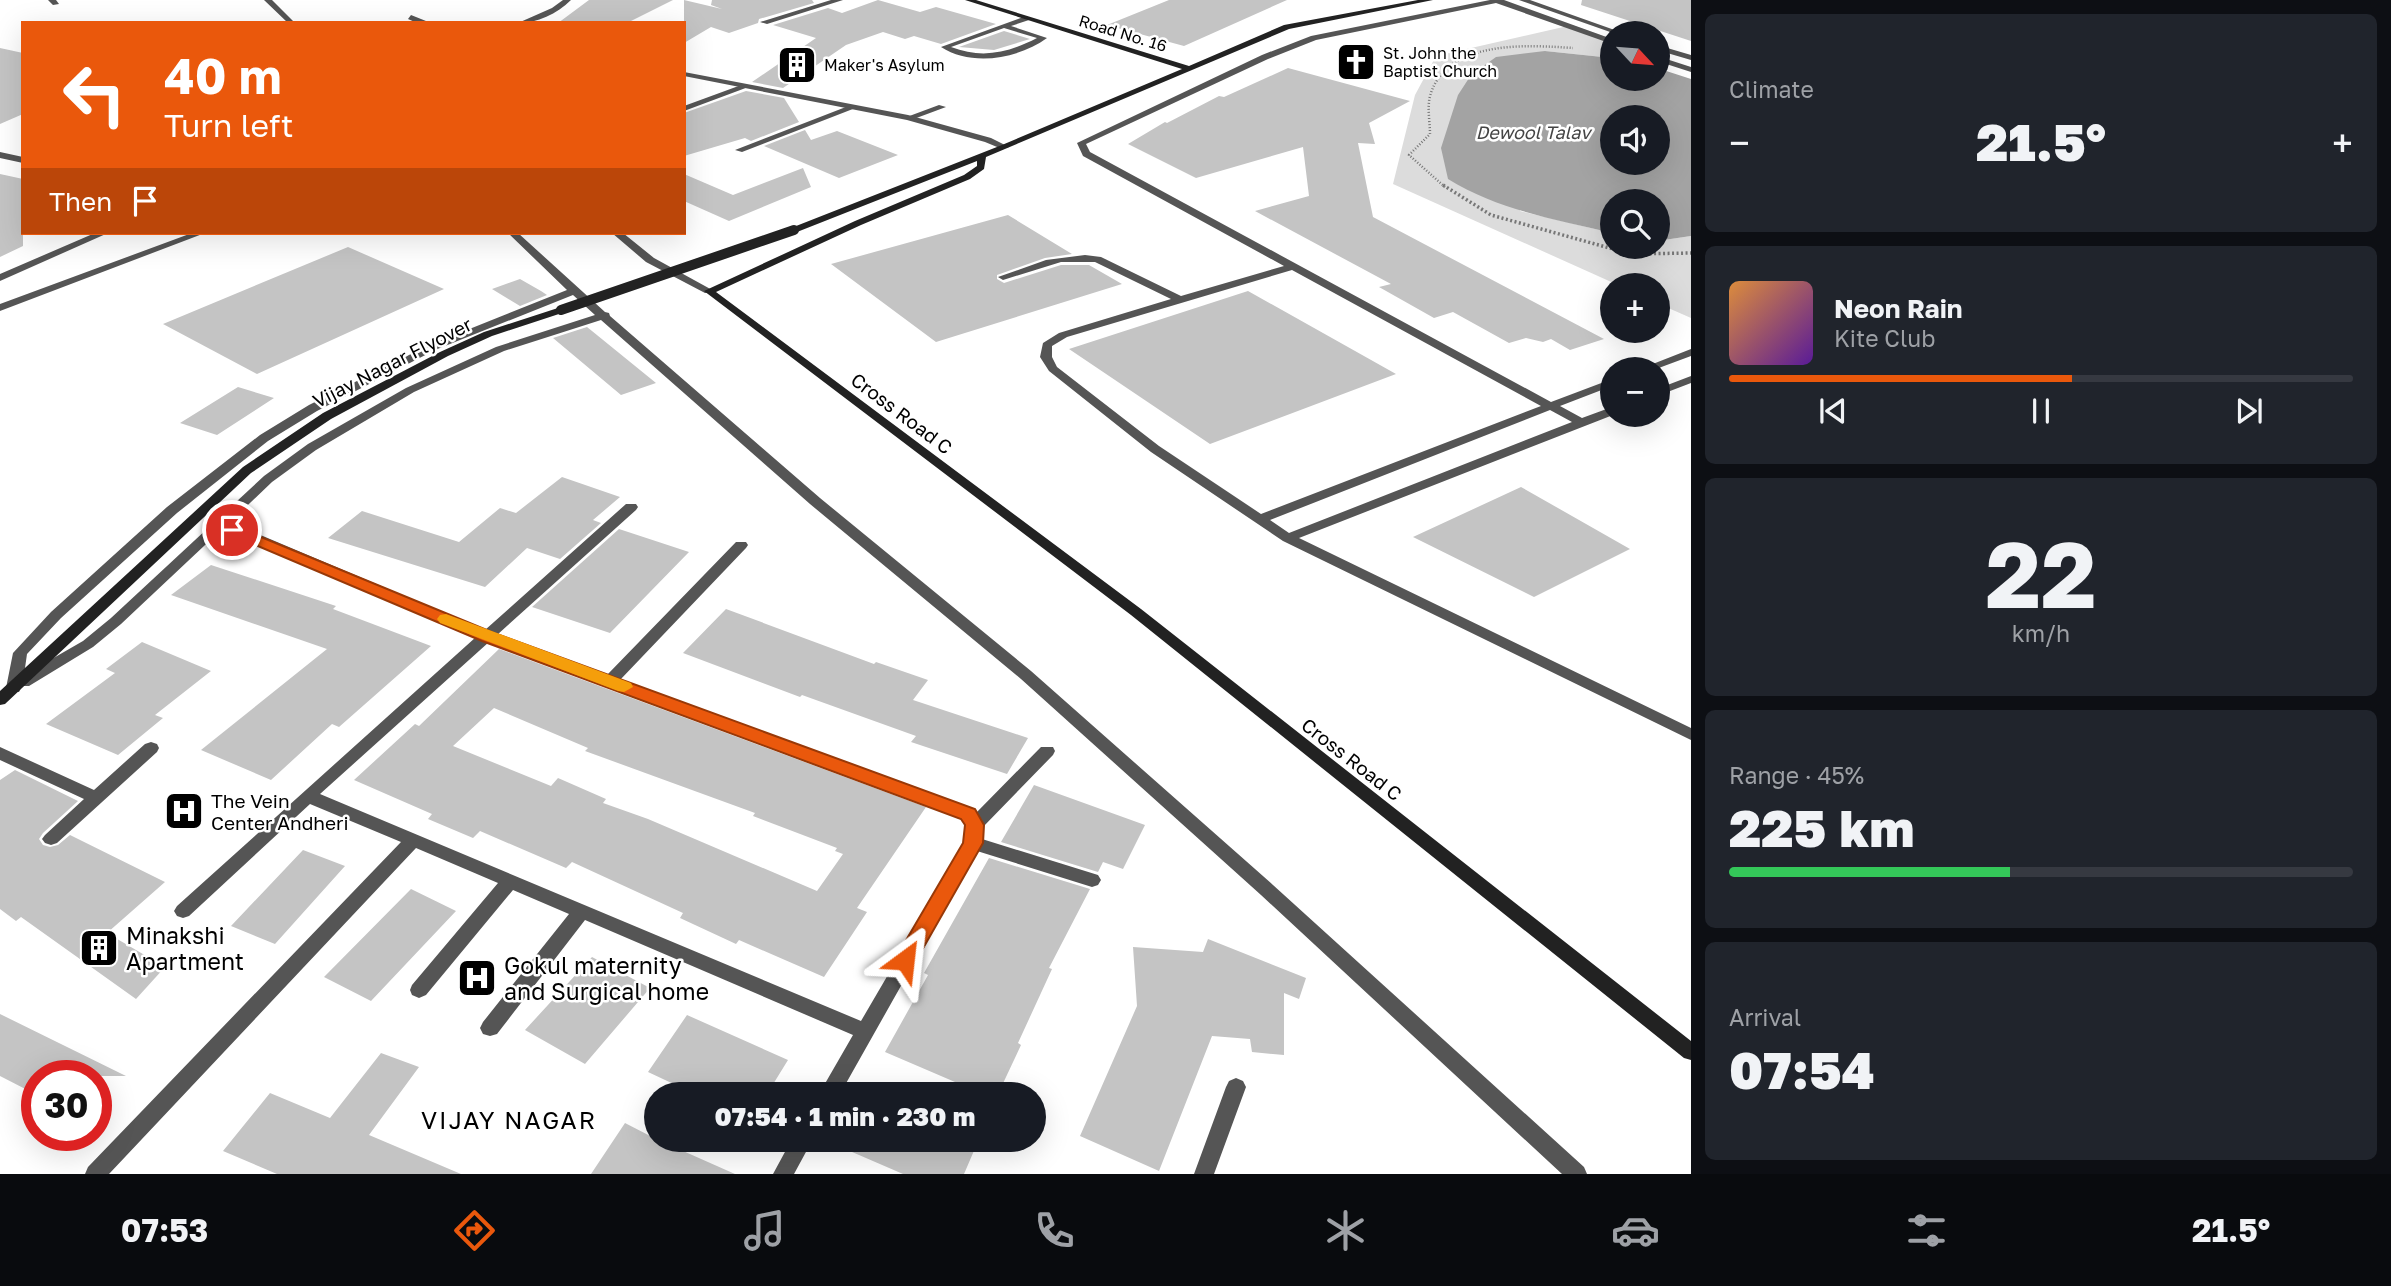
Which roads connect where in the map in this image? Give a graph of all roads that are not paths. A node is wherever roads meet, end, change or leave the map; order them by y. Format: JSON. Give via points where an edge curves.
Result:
{"nodes":[{"id":1,"x":268,"y":0,"type":"edge"},
{"id":2,"x":567,"y":0,"type":"edge"},
{"id":3,"x":839,"y":0,"type":"edge"},
{"id":4,"x":969,"y":0,"type":"edge"},
{"id":5,"x":1429,"y":0,"type":"edge"},
{"id":6,"x":1497,"y":0,"type":"edge"},
{"id":7,"x":1523,"y":0,"type":"edge"},
{"id":8,"x":411,"y":17,"type":"dead end"},
{"id":9,"x":1026,"y":18,"type":"junction"},
{"id":10,"x":290,"y":21,"type":"edge"},
{"id":11,"x":419,"y":21,"type":"edge"},
{"id":12,"x":526,"y":21,"type":"edge"},
{"id":13,"x":764,"y":22,"type":"dead end"},
{"id":14,"x":1005,"y":26,"type":"junction"},
{"id":15,"x":1600,"y":26,"type":"edge"},
{"id":16,"x":1600,"y":38,"type":"edge"},
{"id":17,"x":1670,"y":51,"type":"edge"},
{"id":18,"x":1691,"y":51,"type":"edge"},
{"id":19,"x":1678,"y":54,"type":"junction"},
{"id":20,"x":1691,"y":58,"type":"edge"},
{"id":21,"x":1670,"y":63,"type":"edge"},
{"id":22,"x":1188,"y":68,"type":"junction"},
{"id":23,"x":1691,"y":70,"type":"edge"},
{"id":24,"x":686,"y":74,"type":"edge"},
{"id":25,"x":747,"y":86,"type":"junction"},
{"id":26,"x":854,"y":107,"type":"junction"},
{"id":27,"x":942,"y":107,"type":"dead end"},
{"id":28,"x":686,"y":108,"type":"edge"},
{"id":29,"x":908,"y":118,"type":"junction"},
{"id":30,"x":1005,"y":147,"type":"junction"},
{"id":31,"x":740,"y":150,"type":"dead end"},
{"id":32,"x":0,"y":155,"type":"edge"},
{"id":33,"x":982,"y":156,"type":"junction"},
{"id":34,"x":21,"y":160,"type":"edge"},
{"id":35,"x":98,"y":235,"type":"edge"},
{"id":36,"x":195,"y":235,"type":"edge"},
{"id":37,"x":515,"y":235,"type":"edge"},
{"id":38,"x":619,"y":235,"type":"edge"},
{"id":39,"x":1294,"y":266,"type":"junction"},
{"id":40,"x":1003,"y":277,"type":"dead end"},
{"id":41,"x":0,"y":278,"type":"edge"},
{"id":42,"x":575,"y":290,"type":"junction"},
{"id":43,"x":709,"y":291,"type":"junction"},
{"id":44,"x":1180,"y":300,"type":"junction"},
{"id":45,"x":0,"y":308,"type":"edge"},
{"id":46,"x":604,"y":315,"type":"junction"},
{"id":47,"x":1691,"y":352,"type":"edge"},
{"id":48,"x":1670,"y":360,"type":"edge"},
{"id":49,"x":1691,"y":379,"type":"edge"},
{"id":50,"x":1600,"y":387,"type":"edge"},
{"id":51,"x":1670,"y":388,"type":"edge"},
{"id":52,"x":1549,"y":407,"type":"junction"},
{"id":53,"x":1600,"y":416,"type":"edge"},
{"id":54,"x":1582,"y":423,"type":"junction"},
{"id":55,"x":631,"y":507,"type":"dead end"},
{"id":56,"x":1260,"y":520,"type":"junction"},
{"id":57,"x":217,"y":525,"type":"junction"},
{"id":58,"x":1288,"y":538,"type":"junction"},
{"id":59,"x":741,"y":545,"type":"dead end"},
{"id":60,"x":488,"y":637,"type":"junction"},
{"id":61,"x":610,"y":681,"type":"junction"},
{"id":62,"x":14,"y":688,"type":"junction"},
{"id":63,"x":0,"y":700,"type":"edge"},
{"id":64,"x":1691,"y":735,"type":"edge"},
{"id":65,"x":151,"y":748,"type":"dead end"},
{"id":66,"x":1047,"y":751,"type":"dead end"},
{"id":67,"x":0,"y":752,"type":"edge"},
{"id":68,"x":308,"y":796,"type":"junction"},
{"id":69,"x":96,"y":798,"type":"junction"},
{"id":70,"x":975,"y":825,"type":"junction"},
{"id":71,"x":51,"y":838,"type":"dead end"},
{"id":72,"x":413,"y":839,"type":"junction"},
{"id":73,"x":973,"y":843,"type":"junction"},
{"id":74,"x":511,"y":880,"type":"junction"},
{"id":75,"x":1092,"y":880,"type":"dead end"},
{"id":76,"x":183,"y":911,"type":"dead end"},
{"id":77,"x":581,"y":912,"type":"junction"},
{"id":78,"x":419,"y":990,"type":"dead end"},
{"id":79,"x":490,"y":1028,"type":"dead end"},
{"id":80,"x":865,"y":1031,"type":"junction"},
{"id":81,"x":1691,"y":1052,"type":"edge"},
{"id":82,"x":836,"y":1082,"type":"edge"},
{"id":83,"x":1236,"y":1087,"type":"dead end"},
{"id":84,"x":796,"y":1152,"type":"edge"},
{"id":85,"x":95,"y":1174,"type":"edge"},
{"id":86,"x":783,"y":1174,"type":"edge"},
{"id":87,"x":1204,"y":1174,"type":"edge"},
{"id":88,"x":1577,"y":1174,"type":"edge"}],
"edges":[{"from":1,"to":10,"type":"street"},
{"from":2,"to":12,"type":"street"},
{"from":3,"to":13,"type":"street"},
{"from":4,"to":9,"type":"main road","name":"Road No. 16"},
{"from":5,"to":22,"type":"main road","via":[[1287,27]]},
{"from":6,"to":16,"type":"street"},
{"from":6,"to":39,"type":"street","via":[[1314,38],[1081,142],[1086,154]]},
{"from":7,"to":15,"type":"street"},
{"from":8,"to":11,"type":"street"},
{"from":9,"to":14,"type":"street"},
{"from":9,"to":22,"type":"main road","name":"Road No. 16"},
{"from":14,"to":14,"type":"street","via":[[946,46],[945,47],[989,59],[1043,38]]},
{"from":17,"to":19,"type":"street"},
{"from":18,"to":19,"type":"street"},
{"from":19,"to":20,"type":"street"},
{"from":21,"to":23,"type":"street"},
{"from":22,"to":30,"type":"main road"},
{"from":24,"to":25,"type":"street"},
{"from":25,"to":26,"type":"street"},
{"from":25,"to":28,"type":"street"},
{"from":26,"to":29,"type":"street"},
{"from":26,"to":31,"type":"street"},
{"from":27,"to":29,"type":"street"},
{"from":29,"to":30,"type":"street"},
{"from":30,"to":33,"type":"main road"},
{"from":32,"to":34,"type":"street"},
{"from":33,"to":43,"type":"main road","via":[[981,167],[967,177]]},
{"from":33,"to":62,"type":"main road","name":"Vijay Nagar Flyover","bridge":true,"via":[[850,210],[488,334],[327,416],[247,470]]},
{"from":35,"to":41,"type":"street"},
{"from":36,"to":45,"type":"street"},
{"from":37,"to":42,"type":"street"},
{"from":38,"to":43,"type":"street","via":[[650,260]]},
{"from":39,"to":44,"type":"street"},
{"from":39,"to":52,"type":"street"},
{"from":40,"to":44,"type":"street","via":[[1083,256]]},
{"from":42,"to":46,"type":"street"},
{"from":42,"to":62,"type":"street","via":[[431,348],[264,438],[172,510],[56,615],[20,653]]},
{"from":43,"to":81,"type":"main road","name":"Cross Road C","via":[[1136,612]]},
{"from":44,"to":56,"type":"street","via":[[1063,335],[1047,345],[1046,357],[1053,369],[1155,449]]},
{"from":46,"to":57,"type":"street","via":[[500,349],[411,390],[312,447]]},
{"from":46,"to":88,"type":"street","via":[[815,501],[1026,675]]},
{"from":47,"to":48,"type":"street"},
{"from":49,"to":51,"type":"street"},
{"from":50,"to":52,"type":"street"},
{"from":52,"to":54,"type":"street"},
{"from":52,"to":56,"type":"street"},
{"from":53,"to":54,"type":"street"},
{"from":54,"to":58,"type":"street"},
{"from":55,"to":60,"type":"street"},
{"from":56,"to":58,"type":"street"},
{"from":57,"to":60,"type":"street"},
{"from":57,"to":62,"type":"street","via":[[107,629]]},
{"from":58,"to":64,"type":"street"},
{"from":59,"to":61,"type":"street"},
{"from":60,"to":61,"type":"street"},
{"from":60,"to":68,"type":"street"},
{"from":61,"to":70,"type":"street","via":[[947,805],[968,814]]},
{"from":62,"to":63,"type":"main road","name":"Vijay Nagar Flyover"},
{"from":65,"to":69,"type":"street"},
{"from":66,"to":70,"type":"street"},
{"from":67,"to":69,"type":"street"},
{"from":68,"to":72,"type":"street"},
{"from":68,"to":76,"type":"street"},
{"from":69,"to":71,"type":"street"},
{"from":70,"to":73,"type":"street"},
{"from":72,"to":74,"type":"street"},
{"from":72,"to":85,"type":"street"},
{"from":73,"to":75,"type":"street"},
{"from":73,"to":80,"type":"street"},
{"from":74,"to":77,"type":"street"},
{"from":74,"to":78,"type":"street"},
{"from":77,"to":79,"type":"street"},
{"from":77,"to":80,"type":"street"},
{"from":80,"to":82,"type":"street"},
{"from":83,"to":87,"type":"street"},
{"from":84,"to":86,"type":"street"}]}
